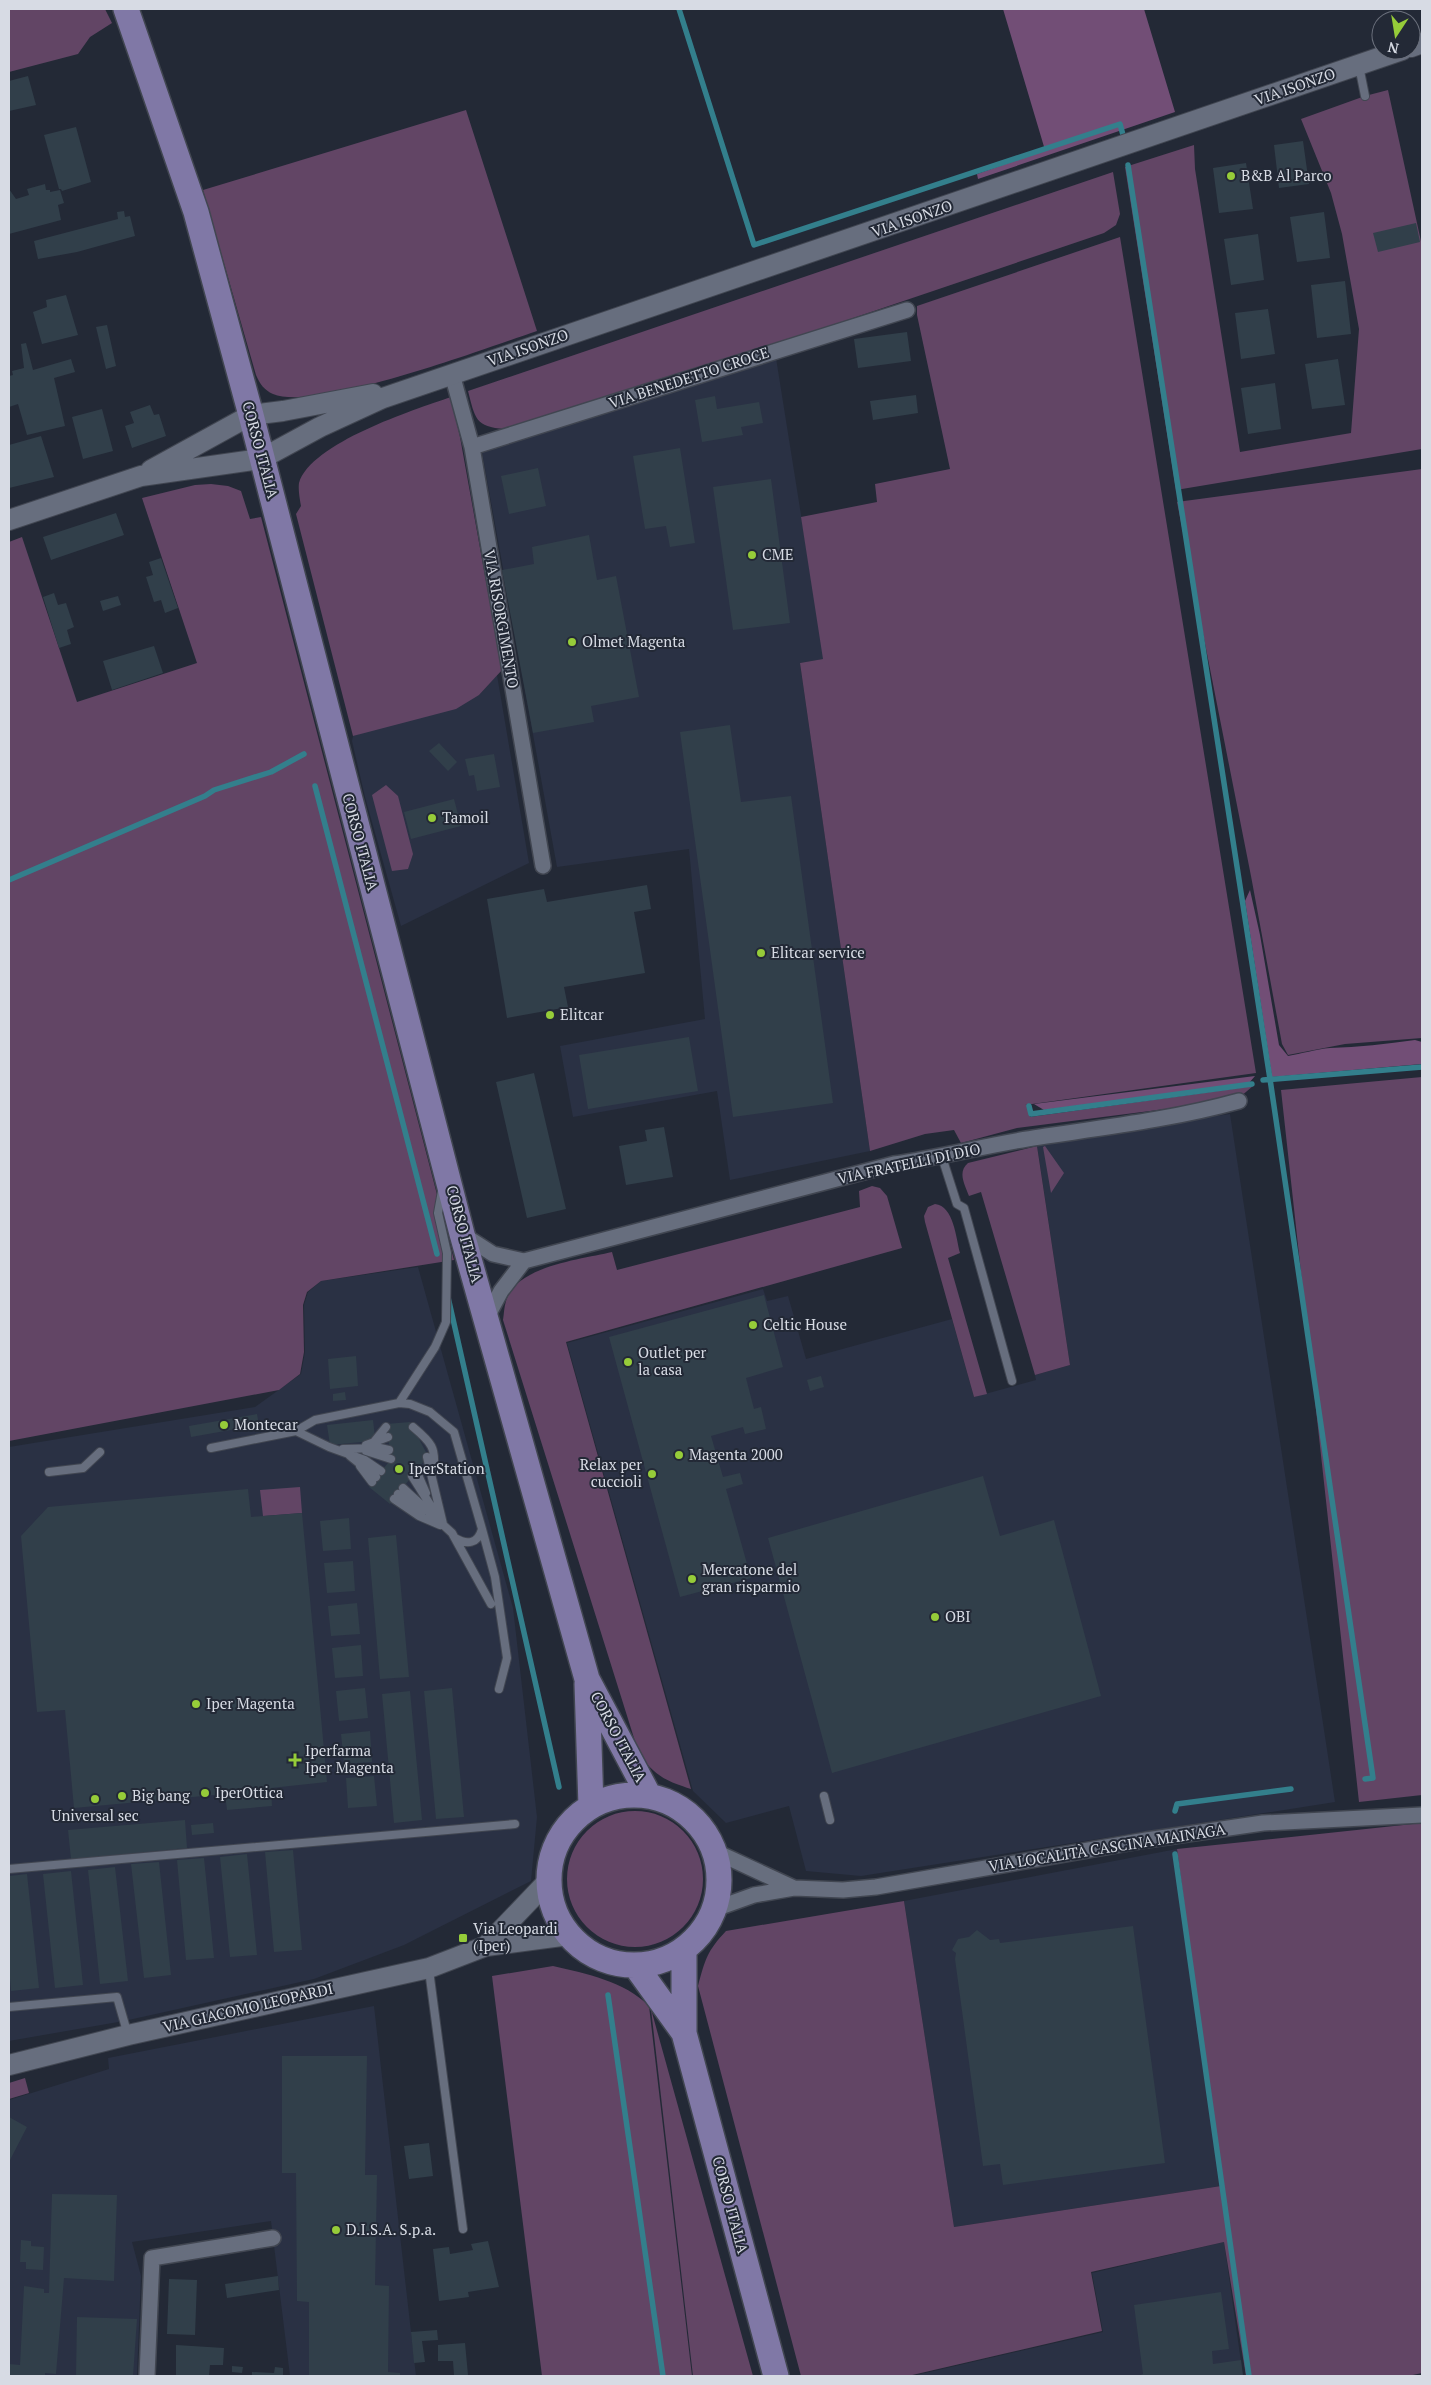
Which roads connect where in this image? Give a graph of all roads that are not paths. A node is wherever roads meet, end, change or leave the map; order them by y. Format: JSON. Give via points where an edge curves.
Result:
{"nodes":[{"id":1,"x":126,"y":9,"type":"edge"},
{"id":2,"x":1373,"y":60,"type":"edge"},
{"id":3,"x":1359,"y":65,"type":"junction"},
{"id":4,"x":1365,"y":96,"type":"dead end"},
{"id":5,"x":907,"y":310,"type":"dead end"},
{"id":6,"x":452,"y":374,"type":"junction"},
{"id":7,"x":420,"y":385,"type":"junction"},
{"id":8,"x":250,"y":415,"type":"junction"},
{"id":9,"x":472,"y":447,"type":"junction"},
{"id":10,"x":261,"y":459,"type":"junction"},
{"id":11,"x":141,"y":476,"type":"junction"},
{"id":12,"x":9,"y":520,"type":"edge"},
{"id":13,"x":543,"y":866,"type":"dead end"},
{"id":14,"x":1239,"y":1102,"type":"dead end"},
{"id":15,"x":942,"y":1157,"type":"junction"},
{"id":16,"x":447,"y":1168,"type":"junction"},
{"id":17,"x":462,"y":1234,"type":"junction"},
{"id":18,"x":524,"y":1261,"type":"junction"},
{"id":19,"x":486,"y":1319,"type":"junction"},
{"id":20,"x":1012,"y":1381,"type":"dead end"},
{"id":21,"x":399,"y":1403,"type":"junction"},
{"id":22,"x":386,"y":1427,"type":"dead end"},
{"id":23,"x":413,"y":1428,"type":"dead end"},
{"id":24,"x":296,"y":1431,"type":"junction"},
{"id":25,"x":373,"y":1443,"type":"junction"},
{"id":26,"x":211,"y":1448,"type":"dead end"},
{"id":27,"x":349,"y":1450,"type":"junction"},
{"id":28,"x":100,"y":1452,"type":"dead end"},
{"id":29,"x":391,"y":1459,"type":"dead end"},
{"id":30,"x":425,"y":1459,"type":"dead end"},
{"id":31,"x":381,"y":1471,"type":"dead end"},
{"id":32,"x":49,"y":1472,"type":"dead end"},
{"id":33,"x":414,"y":1473,"type":"dead end"},
{"id":34,"x":432,"y":1476,"type":"junction"},
{"id":35,"x":374,"y":1480,"type":"dead end"},
{"id":36,"x":442,"y":1525,"type":"junction"},
{"id":37,"x":482,"y":1529,"type":"junction"},
{"id":38,"x":454,"y":1536,"type":"junction"},
{"id":39,"x":491,"y":1604,"type":"dead end"},
{"id":40,"x":587,"y":1678,"type":"junction"},
{"id":41,"x":499,"y":1689,"type":"dead end"},
{"id":42,"x":649,"y":1796,"type":"junction"},
{"id":43,"x":824,"y":1796,"type":"dead end"},
{"id":44,"x":591,"y":1806,"type":"junction"},
{"id":45,"x":1422,"y":1815,"type":"edge"},
{"id":46,"x":830,"y":1820,"type":"dead end"},
{"id":47,"x":515,"y":1824,"type":"dead end"},
{"id":48,"x":714,"y":1850,"type":"junction"},
{"id":49,"x":9,"y":1869,"type":"edge"},
{"id":50,"x":549,"y":1880,"type":"junction"},
{"id":51,"x":794,"y":1888,"type":"junction"},
{"id":52,"x":715,"y":1909,"type":"junction"},
{"id":53,"x":569,"y":1935,"type":"junction"},
{"id":54,"x":486,"y":1946,"type":"junction"},
{"id":55,"x":684,"y":1949,"type":"junction"},
{"id":56,"x":635,"y":1965,"type":"junction"},
{"id":57,"x":429,"y":1968,"type":"junction"},
{"id":58,"x":9,"y":2007,"type":"edge"},
{"id":59,"x":684,"y":2033,"type":"junction"},
{"id":60,"x":128,"y":2035,"type":"junction"},
{"id":61,"x":9,"y":2065,"type":"edge"},
{"id":62,"x":463,"y":2230,"type":"dead end"},
{"id":63,"x":273,"y":2238,"type":"dead end"},
{"id":64,"x":146,"y":2376,"type":"edge"},
{"id":65,"x":776,"y":2376,"type":"edge"}],
"edges":[{"from":1,"to":8,"type":"main road","name":"CORSO ITALIA","via":[[196,212]]},
{"from":2,"to":3,"type":"street","name":"VIA ISONZO"},
{"from":3,"to":4,"type":"lane"},
{"from":3,"to":6,"type":"street","name":"VIA ISONZO"},
{"from":5,"to":9,"type":"street","name":"VIA BENEDETTO CROCE"},
{"from":6,"to":7,"type":"street","name":"VIA ISONZO"},
{"from":6,"to":9,"type":"street","name":"VIA RISORGIMENTO"},
{"from":7,"to":8,"type":"street","name":"VIA ISONZO"},
{"from":7,"to":10,"type":"street","name":"VIA ISONZO","via":[[329,423]]},
{"from":8,"to":10,"type":"main road","name":"CORSO ITALIA"},
{"from":8,"to":11,"type":"street"},
{"from":9,"to":13,"type":"street","name":"VIA RISORGIMENTO"},
{"from":10,"to":11,"type":"street","name":"VIA ISONZO"},
{"from":10,"to":16,"type":"main road","name":"CORSO ITALIA","via":[[379,896]]},
{"from":11,"to":12,"type":"street"},
{"from":14,"to":15,"type":"street","name":"VIA FRATELLI DI DIO"},
{"from":15,"to":18,"type":"street","name":"VIA FRATELLI DI DIO","via":[[894,1164]]},
{"from":15,"to":20,"type":"lane","via":[[957,1204],[964,1208]]},
{"from":16,"to":17,"type":"main road","name":"CORSO ITALIA"},
{"from":16,"to":21,"type":"lane","via":[[438,1213],[447,1253],[446,1322],[435,1347]]},
{"from":17,"to":18,"type":"street","name":"VIA FRATELLI DI DIO","via":[[493,1254]]},
{"from":17,"to":19,"type":"main road","name":"CORSO ITALIA"},
{"from":18,"to":19,"type":"street"},
{"from":19,"to":40,"type":"main road","name":"CORSO ITALIA"},
{"from":21,"to":24,"type":"lane","via":[[315,1420]]},
{"from":21,"to":37,"type":"lane","via":[[430,1412],[454,1432]]},
{"from":22,"to":25,"type":"lane"},
{"from":23,"to":34,"type":"lane","via":[[433,1448]]},
{"from":24,"to":26,"type":"lane"},
{"from":24,"to":27,"type":"lane","via":[[329,1447]]},
{"from":25,"to":27,"type":"lane"},
{"from":25,"to":27,"type":"lane","via":[[388,1443],[380,1448]]},
{"from":27,"to":29,"type":"lane","via":[[377,1453]]},
{"from":27,"to":31,"type":"lane"},
{"from":27,"to":35,"type":"lane","via":[[365,1476]]},
{"from":28,"to":32,"type":"lane","via":[[83,1468]]},
{"from":30,"to":34,"type":"lane"},
{"from":33,"to":36,"type":"lane"},
{"from":34,"to":36,"type":"lane"},
{"from":36,"to":36,"type":"lane","via":[[398,1494],[419,1516]]},
{"from":36,"to":38,"type":"lane"},
{"from":37,"to":38,"type":"lane","via":[[475,1542],[469,1543]]},
{"from":37,"to":41,"type":"lane","via":[[495,1577],[507,1658]]},
{"from":38,"to":39,"type":"lane"},
{"from":40,"to":42,"type":"main road","name":"CORSO ITALIA"},
{"from":40,"to":44,"type":"main road","name":"CORSO ITALIA"},
{"from":42,"to":44,"type":"main road","via":[[619,1796]]},
{"from":42,"to":48,"type":"main road","via":[[689,1814]]},
{"from":43,"to":46,"type":"lane"},
{"from":44,"to":50,"type":"main road","via":[[568,1825],[560,1838],[554,1851]]},
{"from":45,"to":51,"type":"street","name":"VIA LOCALITÀ CASCINA MAINAGA","via":[[1263,1823],[876,1887],[843,1890]]},
{"from":47,"to":49,"type":"lane"},
{"from":48,"to":51,"type":"street","name":"VIA LOCALITÀ CASCINA MAINAGA"},
{"from":48,"to":52,"type":"main road","via":[[720,1880]]},
{"from":50,"to":53,"type":"main road","via":[[554,1910]]},
{"from":50,"to":54,"type":"street","name":"VIA GIACOMO LEOPARDI"},
{"from":51,"to":52,"type":"street","name":"VIA LOCALITÀ CASCINA MAINAGA","via":[[754,1895]]},
{"from":52,"to":55,"type":"main road","via":[[700,1934]]},
{"from":53,"to":54,"type":"street","name":"VIA GIACOMO LEOPARDI"},
{"from":53,"to":56,"type":"main road","via":[[580,1946],[605,1960]]},
{"from":54,"to":57,"type":"street","name":"VIA GIACOMO LEOPARDI"},
{"from":55,"to":56,"type":"main road","via":[[664,1960]]},
{"from":55,"to":59,"type":"main road","name":"CORSO ITALIA"},
{"from":56,"to":59,"type":"main road","name":"CORSO ITALIA"},
{"from":57,"to":60,"type":"street","name":"VIA GIACOMO LEOPARDI"},
{"from":57,"to":62,"type":"lane"},
{"from":58,"to":60,"type":"lane","via":[[118,1997]]},
{"from":59,"to":65,"type":"main road","name":"CORSO ITALIA"},
{"from":60,"to":61,"type":"street","name":"VIA GIACOMO LEOPARDI"},
{"from":63,"to":64,"type":"street","via":[[152,2258]]}]}
